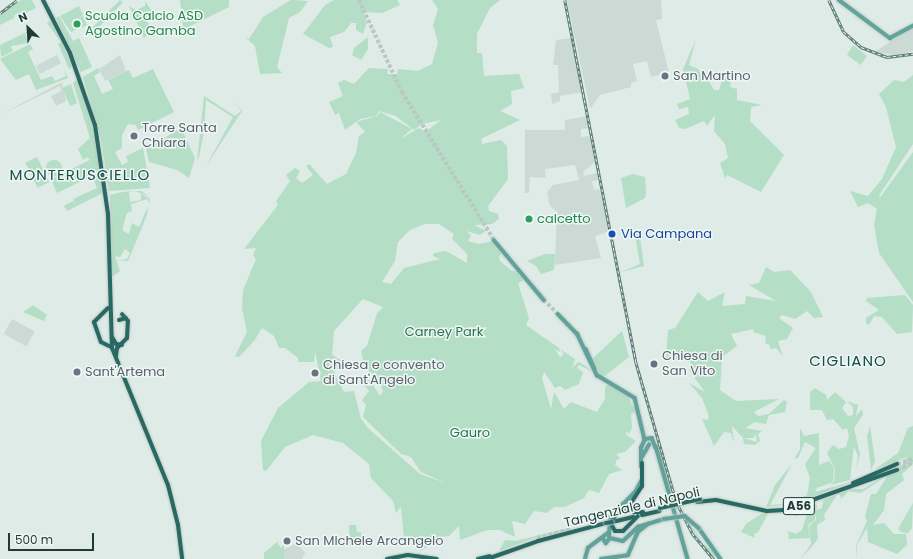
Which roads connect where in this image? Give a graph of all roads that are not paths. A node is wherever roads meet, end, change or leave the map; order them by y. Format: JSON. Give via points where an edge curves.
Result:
{"nodes":[{"id":1,"x":44,"y":0,"type":"edge"},
{"id":2,"x":839,"y":0,"type":"edge"},
{"id":3,"x":913,"y":26,"type":"edge"},
{"id":4,"x":81,"y":78,"type":"junction"},
{"id":5,"x":494,"y":240,"type":"tunnel mouth"},
{"id":6,"x":544,"y":300,"type":"tunnel mouth"},
{"id":7,"x":108,"y":303,"type":"junction"},
{"id":8,"x":122,"y":311,"type":"dead end"},
{"id":9,"x":558,"y":314,"type":"tunnel mouth"},
{"id":10,"x":101,"y":315,"type":"junction"},
{"id":11,"x":126,"y":318,"type":"junction"},
{"id":12,"x":119,"y":320,"type":"dead end"},
{"id":13,"x":109,"y":324,"type":"junction"},
{"id":14,"x":577,"y":333,"type":"junction"},
{"id":15,"x":112,"y":337,"type":"junction"},
{"id":16,"x":122,"y":344,"type":"junction"},
{"id":17,"x":106,"y":345,"type":"dead end"},
{"id":18,"x":116,"y":357,"type":"junction"},
{"id":19,"x":597,"y":375,"type":"junction"},
{"id":20,"x":646,"y":439,"type":"junction"},
{"id":21,"x":654,"y":440,"type":"junction"},
{"id":22,"x":650,"y":445,"type":"junction"},
{"id":23,"x":643,"y":450,"type":"junction"},
{"id":24,"x":657,"y":450,"type":"junction"},
{"id":25,"x":642,"y":462,"type":"junction"},
{"id":26,"x":897,"y":464,"type":"tunnel mouth"},
{"id":27,"x":641,"y":468,"type":"junction"},
{"id":28,"x":896,"y":470,"type":"tunnel mouth"},
{"id":29,"x":698,"y":501,"type":"junction"},
{"id":30,"x":621,"y":507,"type":"junction"},
{"id":31,"x":660,"y":510,"type":"junction"},
{"id":32,"x":643,"y":512,"type":"junction"},
{"id":33,"x":638,"y":516,"type":"junction"},
{"id":34,"x":613,"y":521,"type":"junction"},
{"id":35,"x":606,"y":522,"type":"junction"},
{"id":36,"x":648,"y":524,"type":"junction"},
{"id":37,"x":571,"y":530,"type":"tunnel mouth"},
{"id":38,"x":608,"y":530,"type":"junction"},
{"id":39,"x":628,"y":537,"type":"junction"},
{"id":40,"x":537,"y":538,"type":"tunnel mouth"},
{"id":41,"x":607,"y":538,"type":"junction"},
{"id":42,"x":636,"y":539,"type":"junction"},
{"id":43,"x":615,"y":541,"type":"junction"},
{"id":44,"x":585,"y":558,"type":"edge"},
{"id":45,"x":182,"y":559,"type":"edge"},
{"id":46,"x":387,"y":559,"type":"edge"},
{"id":47,"x":392,"y":559,"type":"edge"},
{"id":48,"x":427,"y":559,"type":"edge"},
{"id":49,"x":437,"y":559,"type":"edge"},
{"id":50,"x":478,"y":559,"type":"edge"},
{"id":51,"x":487,"y":559,"type":"edge"},
{"id":52,"x":601,"y":559,"type":"edge"},
{"id":53,"x":605,"y":559,"type":"edge"},
{"id":54,"x":688,"y":559,"type":"edge"},
{"id":55,"x":721,"y":559,"type":"edge"}],
"edges":[{"from":1,"to":4,"type":"highway"},
{"from":2,"to":3,"type":"main road","via":[[890,38]]},
{"from":4,"to":7,"type":"highway","via":[[95,125],[106,185]]},
{"from":4,"to":15,"type":"highway","via":[[98,134],[108,190]]},
{"from":5,"to":6,"type":"main road"},
{"from":7,"to":10,"type":"highway"},
{"from":7,"to":13,"type":"highway"},
{"from":8,"to":11,"type":"highway"},
{"from":9,"to":14,"type":"main road"},
{"from":10,"to":13,"type":"highway"},
{"from":10,"to":17,"type":"highway","via":[[94,322]]},
{"from":11,"to":12,"type":"highway"},
{"from":11,"to":16,"type":"highway","via":[[127,338]]},
{"from":13,"to":45,"type":"highway","via":[[121,376],[170,491]]},
{"from":14,"to":19,"type":"main road"},
{"from":14,"to":19,"type":"main road"},
{"from":15,"to":16,"type":"highway","via":[[116,344]]},
{"from":15,"to":18,"type":"highway"},
{"from":16,"to":18,"type":"highway","via":[[117,348]]},
{"from":18,"to":45,"type":"highway","via":[[171,487]]},
{"from":19,"to":20,"type":"main road","via":[[632,393]]},
{"from":20,"to":21,"type":"main road"},
{"from":20,"to":22,"type":"main road"},
{"from":20,"to":23,"type":"main road","via":[[642,446]]},
{"from":21,"to":22,"type":"main road"},
{"from":21,"to":24,"type":"main road"},
{"from":22,"to":23,"type":"main road"},
{"from":22,"to":24,"type":"main road"},
{"from":23,"to":25,"type":"main road"},
{"from":23,"to":27,"type":"main road"},
{"from":24,"to":54,"type":"main road"},
{"from":25,"to":27,"type":"main road"},
{"from":25,"to":32,"type":"highway","via":[[642,486],[629,506],[634,512]]},
{"from":26,"to":29,"type":"highway","name":"Tangenziale di Napoli","number":"A56","via":[[786,507],[764,508],[719,498]]},
{"from":27,"to":30,"type":"main road","via":[[639,486]]},
{"from":28,"to":29,"type":"highway","name":"Tangenziale di Napoli","number":"A56","via":[[784,510],[760,510],[716,500]]},
{"from":29,"to":31,"type":"highway","name":"Tangenziale di Napoli","number":"A56","bridge":true},
{"from":30,"to":33,"type":"highway","via":[[610,522],[615,531],[623,531]]},
{"from":30,"to":38,"type":"main road","via":[[609,520]]},
{"from":31,"to":32,"type":"highway","name":"Tangenziale di Napoli","number":"A56"},
{"from":31,"to":33,"type":"highway","name":"Tangenziale di Napoli","number":"A56"},
{"from":32,"to":34,"type":"highway","name":"Tangenziale di Napoli","number":"A56"},
{"from":33,"to":34,"type":"highway","name":"Tangenziale di Napoli","number":"A56"},
{"from":34,"to":35,"type":"highway","name":"Tangenziale di Napoli","number":"A56","bridge":true},
{"from":35,"to":37,"type":"highway","name":"Tangenziale di Napoli","number":"A56"},
{"from":35,"to":51,"type":"highway","name":"Tangenziale di Napoli","number":"A56","via":[[538,540]]},
{"from":36,"to":39,"type":"main road","via":[[636,528]]},
{"from":36,"to":42,"type":"main road","via":[[639,530]]},
{"from":36,"to":55,"type":"main road","bridge":true,"via":[[686,516],[699,528]]},
{"from":38,"to":41,"type":"main road"},
{"from":38,"to":43,"type":"main road"},
{"from":39,"to":42,"type":"main road","via":[[633,534]]},
{"from":39,"to":43,"type":"main road"},
{"from":40,"to":50,"type":"highway"},
{"from":41,"to":43,"type":"main road"},
{"from":41,"to":44,"type":"main road","via":[[588,548]]},
{"from":42,"to":53,"type":"main road","via":[[628,555]]},
{"from":46,"to":49,"type":"highway","via":[[408,555]]},
{"from":47,"to":48,"type":"highway"},
{"from":52,"to":53,"type":"main road"}]}
